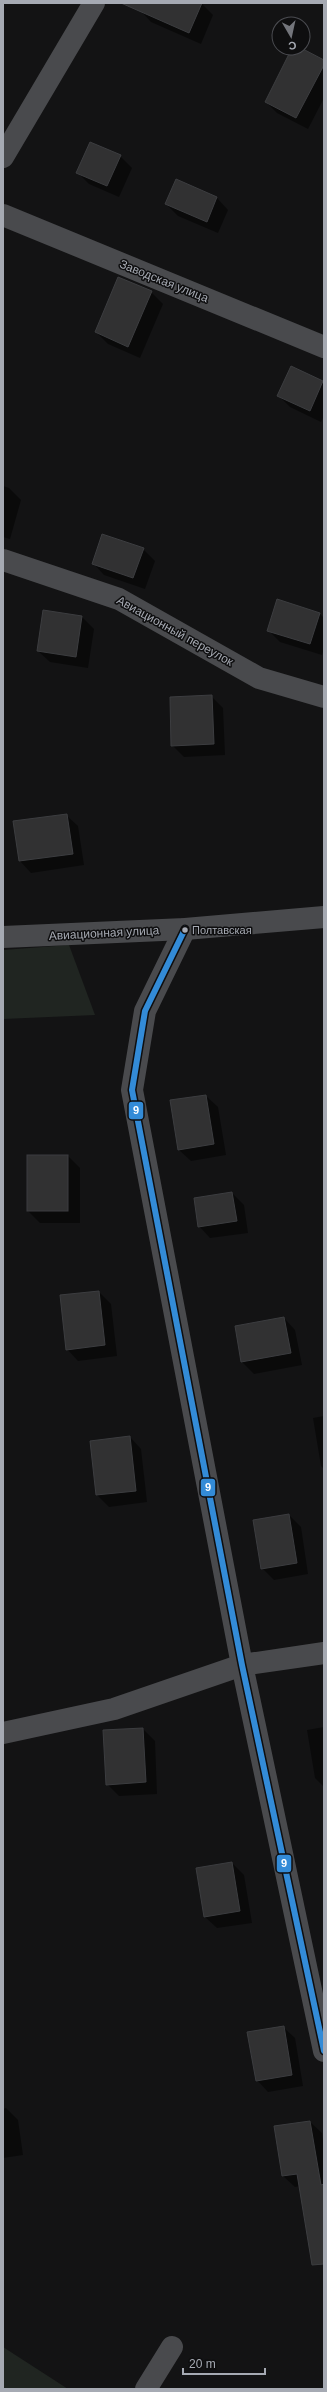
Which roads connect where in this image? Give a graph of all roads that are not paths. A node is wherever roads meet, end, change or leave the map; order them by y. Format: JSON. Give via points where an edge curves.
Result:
{"nodes":[{"id":1,"x":94,"y":3,"type":"edge"},
{"id":2,"x":3,"y":157,"type":"edge"},
{"id":3,"x":3,"y":215,"type":"edge"},
{"id":4,"x":324,"y":347,"type":"edge"},
{"id":5,"x":3,"y":560,"type":"edge"},
{"id":6,"x":324,"y":697,"type":"edge"},
{"id":7,"x":324,"y":917,"type":"edge"},
{"id":8,"x":185,"y":929,"type":"junction"},
{"id":9,"x":3,"y":938,"type":"edge"},
{"id":10,"x":324,"y":1652,"type":"edge"},
{"id":11,"x":242,"y":1665,"type":"junction"},
{"id":12,"x":3,"y":1733,"type":"edge"},
{"id":13,"x":324,"y":2050,"type":"edge"},
{"id":14,"x":172,"y":2347,"type":"dead end"},
{"id":15,"x":146,"y":2389,"type":"edge"}],
"edges":[{"from":1,"to":2,"type":"street"},
{"from":3,"to":4,"type":"street","name":"Заводская улица"},
{"from":5,"to":6,"type":"street","name":"Авиационный переулок","via":[[119,599],[259,678]]},
{"from":7,"to":8,"type":"street","name":"Авиационная улица"},
{"from":8,"to":9,"type":"street","name":"Авиационная улица"},
{"from":8,"to":11,"type":"street","via":[[145,1011],[132,1090]]},
{"from":10,"to":11,"type":"street"},
{"from":11,"to":12,"type":"street","via":[[114,1709]]},
{"from":11,"to":13,"type":"street"},
{"from":14,"to":15,"type":"street"}]}
